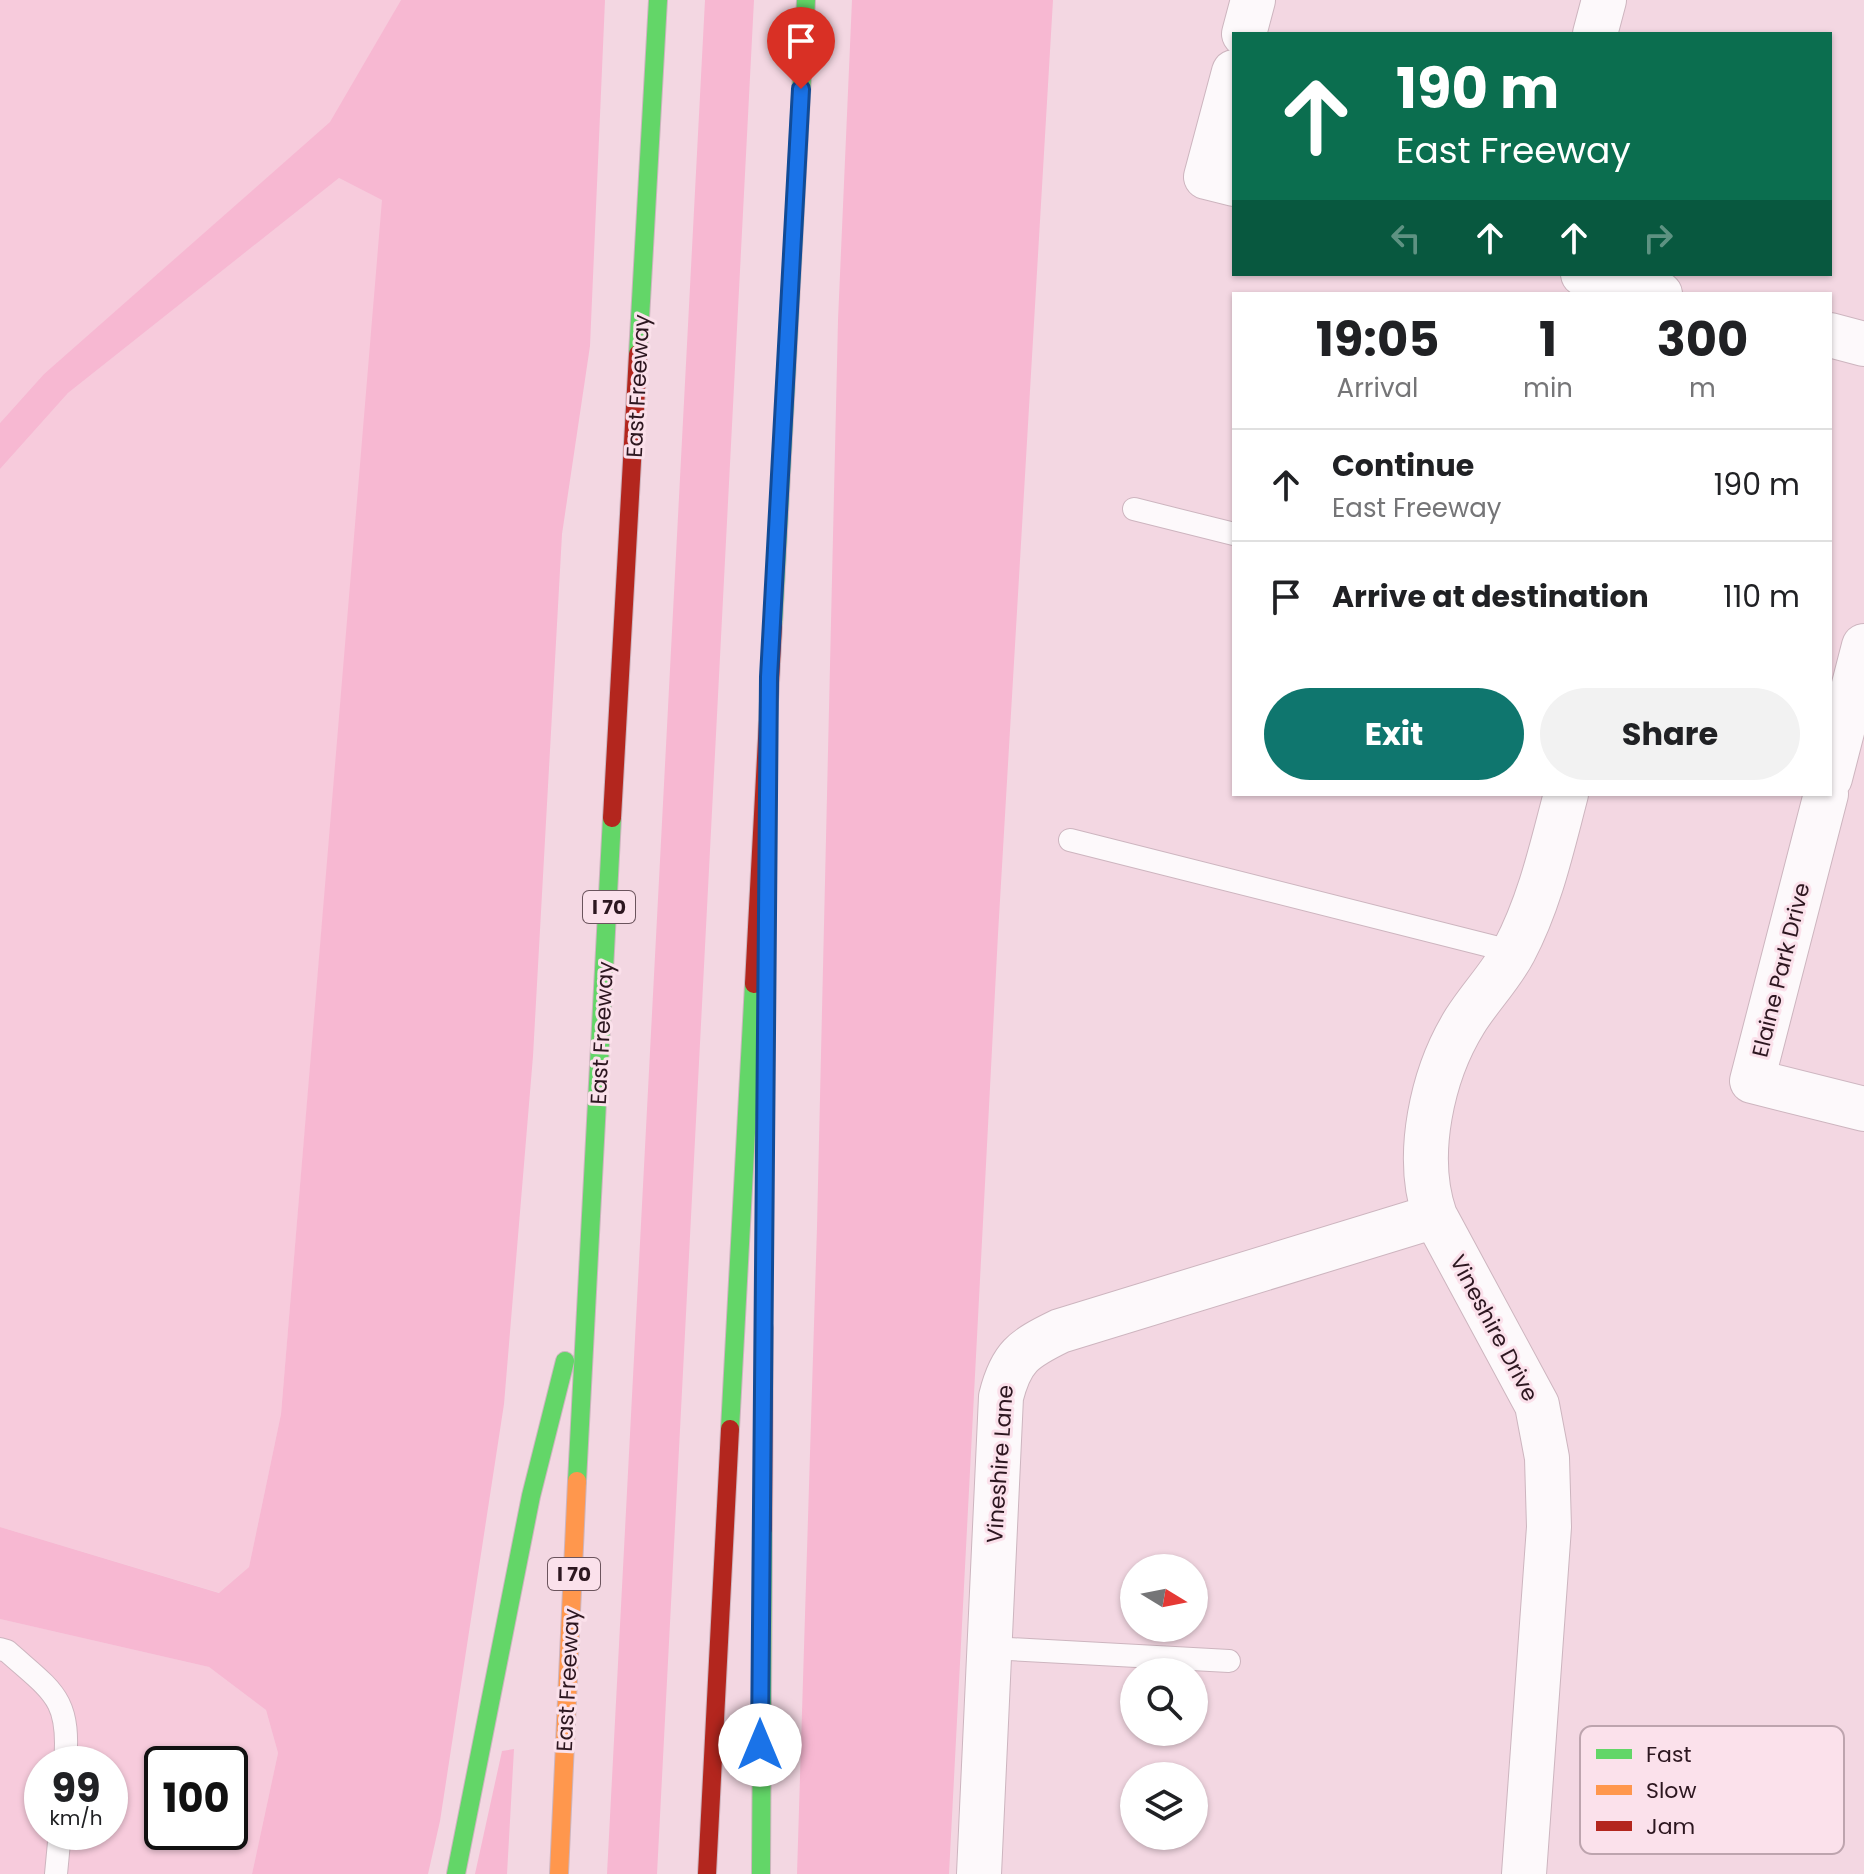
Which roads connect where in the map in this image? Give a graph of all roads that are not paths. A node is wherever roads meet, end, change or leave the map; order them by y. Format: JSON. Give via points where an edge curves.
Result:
{"nodes":[{"id":1,"x":658,"y":0,"type":"edge"},
{"id":2,"x":806,"y":0,"type":"edge"},
{"id":3,"x":1253,"y":0,"type":"edge"},
{"id":4,"x":1604,"y":0,"type":"edge"},
{"id":5,"x":1245,"y":32,"type":"edge"},
{"id":6,"x":1596,"y":32,"type":"edge"},
{"id":7,"x":1232,"y":87,"type":"edge"},
{"id":8,"x":1220,"y":180,"type":"edge"},
{"id":9,"x":1591,"y":276,"type":"edge"},
{"id":10,"x":1652,"y":292,"type":"edge"},
{"id":11,"x":1832,"y":336,"type":"edge"},
{"id":12,"x":1864,"y":344,"type":"edge"},
{"id":13,"x":1134,"y":509,"type":"dead end"},
{"id":14,"x":1232,"y":534,"type":"edge"},
{"id":15,"x":1864,"y":646,"type":"edge"},
{"id":16,"x":769,"y":677,"type":"junction"},
{"id":17,"x":1832,"y":770,"type":"edge"},
{"id":18,"x":1565,"y":796,"type":"edge"},
{"id":19,"x":1825,"y":796,"type":"edge"},
{"id":20,"x":1070,"y":840,"type":"dead end"},
{"id":21,"x":1514,"y":952,"type":"junction"},
{"id":22,"x":1864,"y":1109,"type":"edge"},
{"id":23,"x":765,"y":1123,"type":"dead end"},
{"id":24,"x":1435,"y":1216,"type":"junction"},
{"id":25,"x":587,"y":1273,"type":"junction"},
{"id":26,"x":764,"y":1314,"type":"dead end"},
{"id":27,"x":991,"y":1648,"type":"junction"},
{"id":28,"x":0,"y":1649,"type":"edge"},
{"id":29,"x":1229,"y":1661,"type":"dead end"},
{"id":30,"x":65,"y":1746,"type":"edge"},
{"id":31,"x":58,"y":1850,"type":"edge"},
{"id":32,"x":56,"y":1874,"type":"edge"},
{"id":33,"x":456,"y":1874,"type":"edge"},
{"id":34,"x":559,"y":1874,"type":"edge"},
{"id":35,"x":707,"y":1874,"type":"edge"},
{"id":36,"x":761,"y":1874,"type":"edge"},
{"id":37,"x":979,"y":1874,"type":"edge"},
{"id":38,"x":1524,"y":1874,"type":"edge"}],
"edges":[{"from":1,"to":25,"type":"highway","name":"East Freeway","number":"I 70"},
{"from":2,"to":16,"type":"highway"},
{"from":3,"to":5,"type":"street"},
{"from":4,"to":6,"type":"street"},
{"from":7,"to":8,"type":"street"},
{"from":9,"to":10,"type":"street"},
{"from":11,"to":12,"type":"street"},
{"from":13,"to":14,"type":"lane"},
{"from":15,"to":17,"type":"street"},
{"from":16,"to":23,"type":"highway"},
{"from":16,"to":35,"type":"highway"},
{"from":18,"to":21,"type":"street","name":"Vineshire Drive","via":[[1544,881]]},
{"from":19,"to":22,"type":"street","name":"Elaine Park Drive","via":[[1752,1081]]},
{"from":20,"to":21,"type":"lane"},
{"from":21,"to":24,"type":"street","name":"Vineshire Drive","via":[[1464,1023],[1444,1062],[1427,1154]]},
{"from":24,"to":27,"type":"street","name":"Vineshire Lane","via":[[1060,1331],[1029,1346],[1008,1368],[1001,1397]]},
{"from":24,"to":38,"type":"street","name":"Vineshire Drive","via":[[1537,1405],[1547,1458],[1549,1527]]},
{"from":25,"to":33,"type":"highway","via":[[531,1496]]},
{"from":25,"to":34,"type":"highway","name":"East Freeway","number":"I 70"},
{"from":26,"to":36,"type":"highway"},
{"from":27,"to":29,"type":"lane"},
{"from":27,"to":37,"type":"street","name":"Vineshire Lane"},
{"from":28,"to":30,"type":"lane","via":[[59,1702]]},
{"from":31,"to":32,"type":"lane"}]}
